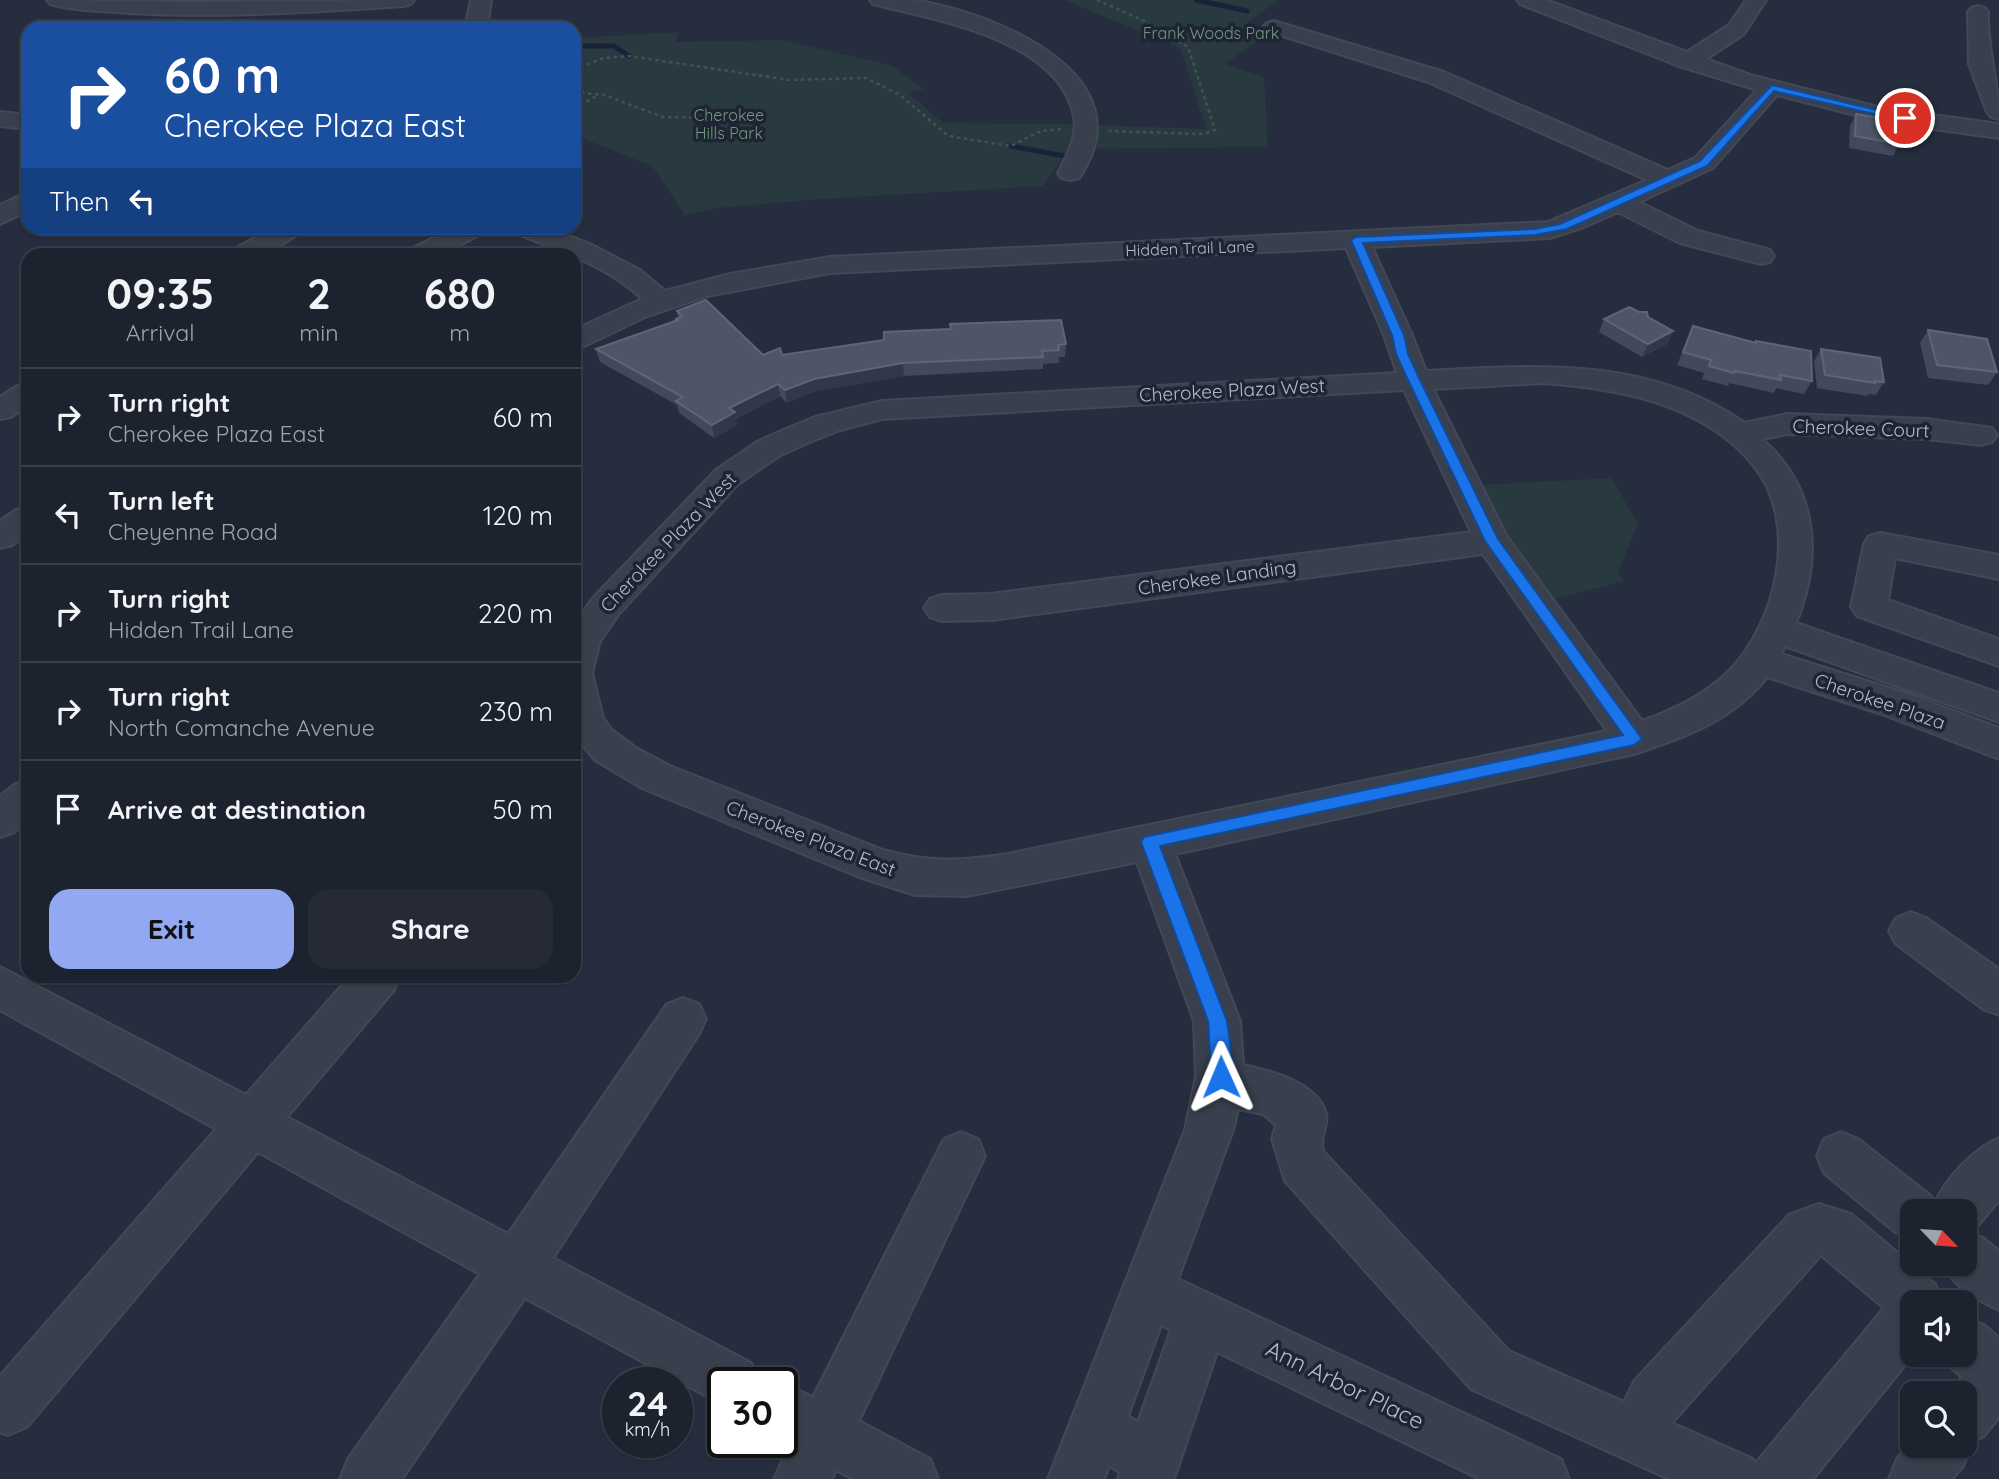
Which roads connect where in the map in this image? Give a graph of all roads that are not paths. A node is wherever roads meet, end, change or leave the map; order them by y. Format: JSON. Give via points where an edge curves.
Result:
{"nodes":[{"id":1,"x":57,"y":0,"type":"edge"},
{"id":2,"x":404,"y":0,"type":"edge"},
{"id":3,"x":481,"y":0,"type":"edge"},
{"id":4,"x":880,"y":0,"type":"edge"},
{"id":5,"x":1527,"y":0,"type":"edge"},
{"id":6,"x":1756,"y":0,"type":"edge"},
{"id":7,"x":258,"y":4,"type":"edge"},
{"id":8,"x":1978,"y":12,"type":"dead end"},
{"id":9,"x":477,"y":21,"type":"edge"},
{"id":10,"x":1274,"y":27,"type":"dead end"},
{"id":11,"x":1687,"y":61,"type":"junction"},
{"id":12,"x":1772,"y":88,"type":"junction"},
{"id":13,"x":1999,"y":112,"type":"edge"},
{"id":14,"x":0,"y":119,"type":"edge"},
{"id":15,"x":21,"y":121,"type":"edge"},
{"id":16,"x":1999,"y":131,"type":"edge"},
{"id":17,"x":1070,"y":173,"type":"dead end"},
{"id":18,"x":1669,"y":180,"type":"junction"},
{"id":19,"x":1619,"y":202,"type":"junction"},
{"id":20,"x":21,"y":204,"type":"edge"},
{"id":21,"x":0,"y":216,"type":"edge"},
{"id":22,"x":278,"y":235,"type":"edge"},
{"id":23,"x":458,"y":235,"type":"edge"},
{"id":24,"x":543,"y":235,"type":"edge"},
{"id":25,"x":1356,"y":240,"type":"junction"},
{"id":26,"x":256,"y":248,"type":"edge"},
{"id":27,"x":433,"y":248,"type":"edge"},
{"id":28,"x":574,"y":248,"type":"edge"},
{"id":29,"x":581,"y":251,"type":"edge"},
{"id":30,"x":1761,"y":257,"type":"dead end"},
{"id":31,"x":660,"y":301,"type":"junction"},
{"id":32,"x":581,"y":339,"type":"edge"},
{"id":33,"x":1414,"y":380,"type":"junction"},
{"id":34,"x":21,"y":396,"type":"edge"},
{"id":35,"x":0,"y":410,"type":"edge"},
{"id":36,"x":1742,"y":435,"type":"junction"},
{"id":37,"x":1981,"y":435,"type":"dead end"},
{"id":38,"x":21,"y":523,"type":"edge"},
{"id":39,"x":0,"y":537,"type":"edge"},
{"id":40,"x":1492,"y":541,"type":"junction"},
{"id":41,"x":1999,"y":568,"type":"edge"},
{"id":42,"x":942,"y":608,"type":"dead end"},
{"id":43,"x":1769,"y":646,"type":"junction"},
{"id":44,"x":1997,"y":646,"type":"edge"},
{"id":45,"x":581,"y":650,"type":"edge"},
{"id":46,"x":581,"y":713,"type":"edge"},
{"id":47,"x":1990,"y":722,"type":"edge"},
{"id":48,"x":1634,"y":739,"type":"junction"},
{"id":49,"x":21,"y":802,"type":"edge"},
{"id":50,"x":0,"y":820,"type":"edge"},
{"id":51,"x":1150,"y":842,"type":"junction"},
{"id":52,"x":1911,"y":930,"type":"dead end"},
{"id":53,"x":372,"y":983,"type":"edge"},
{"id":54,"x":15,"y":994,"type":"edge"},
{"id":55,"x":1999,"y":995,"type":"edge"},
{"id":56,"x":683,"y":1019,"type":"dead end"},
{"id":57,"x":1220,"y":1083,"type":"junction"},
{"id":58,"x":251,"y":1123,"type":"junction"},
{"id":59,"x":961,"y":1156,"type":"dead end"},
{"id":60,"x":1841,"y":1156,"type":"dead end"},
{"id":61,"x":1999,"y":1162,"type":"edge"},
{"id":62,"x":1967,"y":1199,"type":"edge"},
{"id":63,"x":1900,"y":1204,"type":"edge"},
{"id":64,"x":517,"y":1266,"type":"junction"},
{"id":65,"x":1978,"y":1267,"type":"edge"},
{"id":66,"x":1999,"y":1284,"type":"edge"},
{"id":67,"x":1903,"y":1290,"type":"edge"},
{"id":68,"x":1149,"y":1292,"type":"junction"},
{"id":69,"x":1202,"y":1317,"type":"junction"},
{"id":70,"x":1900,"y":1330,"type":"edge"},
{"id":71,"x":1977,"y":1355,"type":"edge"},
{"id":72,"x":707,"y":1369,"type":"edge"},
{"id":73,"x":1999,"y":1374,"type":"edge"},
{"id":74,"x":1977,"y":1402,"type":"edge"},
{"id":75,"x":8,"y":1408,"type":"dead end"},
{"id":76,"x":1095,"y":1429,"type":"junction"},
{"id":77,"x":1642,"y":1438,"type":"junction"},
{"id":78,"x":803,"y":1441,"type":"edge"},
{"id":79,"x":1933,"y":1458,"type":"edge"},
{"id":80,"x":1149,"y":1469,"type":"edge"},
{"id":81,"x":368,"y":1479,"type":"edge"},
{"id":82,"x":910,"y":1479,"type":"edge"},
{"id":83,"x":1076,"y":1479,"type":"edge"},
{"id":84,"x":1541,"y":1479,"type":"edge"},
{"id":85,"x":1733,"y":1479,"type":"edge"},
{"id":86,"x":1777,"y":1479,"type":"edge"},
{"id":87,"x":1916,"y":1479,"type":"edge"}],
"edges":[{"from":1,"to":7,"type":"street","via":[[130,8]]},
{"from":2,"to":7,"type":"street"},
{"from":3,"to":9,"type":"street"},
{"from":4,"to":17,"type":"street","via":[[982,27],[1035,53],[1062,73],[1084,107],[1086,130]]},
{"from":5,"to":11,"type":"street"},
{"from":6,"to":11,"type":"street","via":[[1735,32]]},
{"from":8,"to":13,"type":"street","via":[[1976,47],[1982,80]]},
{"from":10,"to":18,"type":"street","via":[[1436,77]]},
{"from":11,"to":12,"type":"street"},
{"from":12,"to":16,"type":"street","via":[[1882,115]]},
{"from":12,"to":18,"type":"street","name":"Hidden Trail Lane","via":[[1704,163]]},
{"from":14,"to":15,"type":"street"},
{"from":18,"to":19,"type":"street","name":"Hidden Trail Lane"},
{"from":19,"to":25,"type":"street","name":"Hidden Trail Lane","via":[[1550,230]]},
{"from":19,"to":30,"type":"street","via":[[1689,237]]},
{"from":20,"to":21,"type":"street"},
{"from":22,"to":26,"type":"street"},
{"from":23,"to":27,"type":"street"},
{"from":24,"to":28,"type":"street"},
{"from":25,"to":31,"type":"street","name":"Hidden Trail Lane","via":[[839,264],[711,284]]},
{"from":25,"to":33,"type":"street"},
{"from":29,"to":31,"type":"street","via":[[618,267]]},
{"from":31,"to":32,"type":"street","name":"Hidden Trail Lane"},
{"from":33,"to":36,"type":"street","name":"Cherokee Plaza West","via":[[1592,376],[1663,394]]},
{"from":33,"to":40,"type":"street"},
{"from":33,"to":45,"type":"street","name":"Cherokee Plaza West","via":[[912,407],[826,424],[747,461],[707,496],[598,615]]},
{"from":34,"to":35,"type":"street"},
{"from":36,"to":37,"type":"street","name":"Cherokee Court","via":[[1787,424]]},
{"from":36,"to":43,"type":"street","name":"Cherokee Plaza West","via":[[1781,479],[1798,519],[1791,590]]},
{"from":38,"to":39,"type":"street"},
{"from":40,"to":42,"type":"street","name":"Cherokee Landing","via":[[991,607]]},
{"from":40,"to":48,"type":"street"},
{"from":41,"to":44,"type":"street","via":[[1881,544],[1869,607]]},
{"from":43,"to":47,"type":"street","name":"Cherokee Plaza","via":[[1895,704]]},
{"from":43,"to":48,"type":"street","name":"Cherokee Plaza East","via":[[1718,702],[1683,722]]},
{"from":44,"to":47,"type":"street"},
{"from":46,"to":51,"type":"street","name":"Cherokee Plaza East","via":[[596,741],[656,777],[915,877],[995,874]]},
{"from":48,"to":51,"type":"street","name":"Cherokee Plaza East"},
{"from":49,"to":50,"type":"street"},
{"from":51,"to":57,"type":"street","via":[[1217,1021]]},
{"from":52,"to":55,"type":"street"},
{"from":53,"to":58,"type":"street"},
{"from":54,"to":58,"type":"street"},
{"from":56,"to":64,"type":"street"},
{"from":57,"to":68,"type":"street","via":[[1209,1130]]},
{"from":57,"to":77,"type":"street","via":[[1273,1094],[1303,1116],[1296,1139],[1301,1164],[1490,1370]]},
{"from":58,"to":64,"type":"street"},
{"from":58,"to":75,"type":"street"},
{"from":59,"to":78,"type":"street"},
{"from":60,"to":63,"type":"street"},
{"from":61,"to":62,"type":"street"},
{"from":64,"to":72,"type":"street"},
{"from":64,"to":81,"type":"street"},
{"from":65,"to":66,"type":"street"},
{"from":67,"to":77,"type":"street","via":[[1833,1232],[1819,1229],[1807,1233],[1654,1399]]},
{"from":68,"to":69,"type":"street","name":"Ann Arbor Place"},
{"from":68,"to":76,"type":"street"},
{"from":69,"to":80,"type":"street"},
{"from":69,"to":84,"type":"street","name":"Ann Arbor Place"},
{"from":70,"to":86,"type":"street"},
{"from":71,"to":73,"type":"street"},
{"from":73,"to":74,"type":"street"},
{"from":76,"to":80,"type":"street"},
{"from":76,"to":83,"type":"street"},
{"from":77,"to":85,"type":"street"},
{"from":78,"to":82,"type":"street"},
{"from":79,"to":87,"type":"street"}]}
